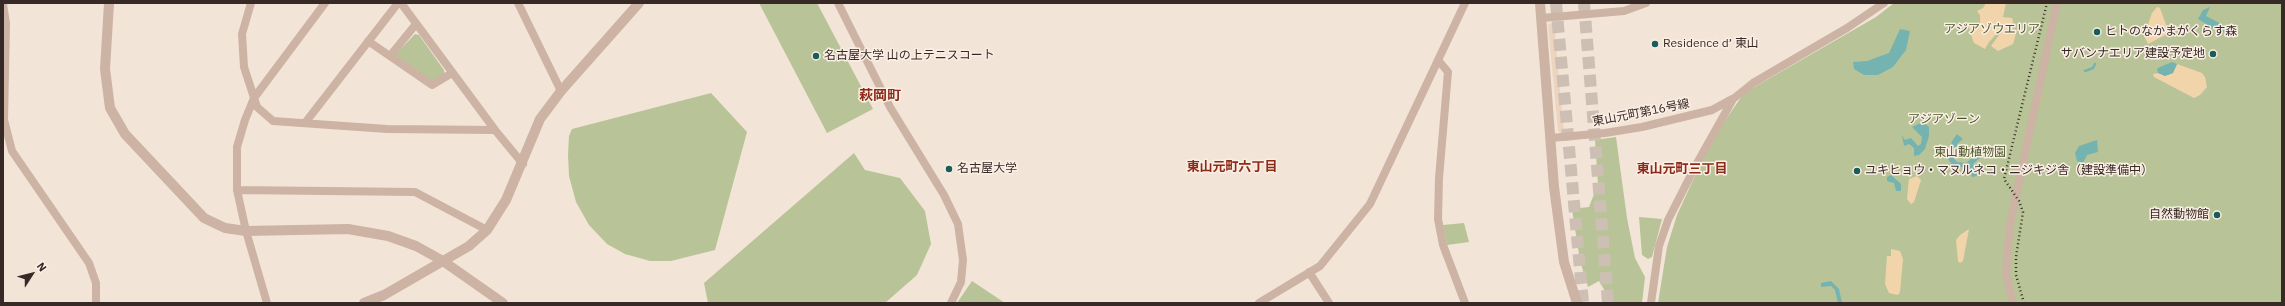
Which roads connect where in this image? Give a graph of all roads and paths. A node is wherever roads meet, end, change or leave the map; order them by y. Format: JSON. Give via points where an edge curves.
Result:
{"nodes":[{"id":1,"x":109,"y":3,"type":"edge"},
{"id":2,"x":251,"y":3,"type":"edge"},
{"id":3,"x":325,"y":3,"type":"edge"},
{"id":4,"x":398,"y":3,"type":"edge"},
{"id":5,"x":401,"y":3,"type":"edge"},
{"id":6,"x":518,"y":3,"type":"edge"},
{"id":7,"x":639,"y":3,"type":"edge"},
{"id":8,"x":838,"y":3,"type":"edge"},
{"id":9,"x":1465,"y":3,"type":"edge"},
{"id":10,"x":1540,"y":3,"type":"edge"},
{"id":11,"x":1646,"y":3,"type":"edge"},
{"id":12,"x":1884,"y":3,"type":"edge"},
{"id":13,"x":2057,"y":3,"type":"edge"},
{"id":14,"x":3,"y":4,"type":"edge"},
{"id":15,"x":1542,"y":18,"type":"junction"},
{"id":16,"x":416,"y":24,"type":"junction"},
{"id":17,"x":368,"y":41,"type":"junction"},
{"id":18,"x":390,"y":56,"type":"junction"},
{"id":19,"x":1438,"y":60,"type":"junction"},
{"id":20,"x":452,"y":73,"type":"junction"},
{"id":21,"x":561,"y":91,"type":"junction"},
{"id":22,"x":254,"y":98,"type":"junction"},
{"id":23,"x":1733,"y":99,"type":"junction"},
{"id":24,"x":305,"y":123,"type":"junction"},
{"id":25,"x":495,"y":130,"type":"junction"},
{"id":26,"x":1551,"y":138,"type":"junction"},
{"id":27,"x":523,"y":164,"type":"junction"},
{"id":28,"x":237,"y":190,"type":"junction"},
{"id":29,"x":487,"y":230,"type":"junction"},
{"id":30,"x":246,"y":231,"type":"junction"},
{"id":31,"x":443,"y":261,"type":"junction"},
{"id":32,"x":1309,"y":272,"type":"junction"},
{"id":33,"x":96,"y":303,"type":"edge"},
{"id":34,"x":267,"y":303,"type":"edge"},
{"id":35,"x":364,"y":303,"type":"edge"},
{"id":36,"x":503,"y":303,"type":"edge"},
{"id":37,"x":951,"y":303,"type":"edge"},
{"id":38,"x":1259,"y":303,"type":"edge"},
{"id":39,"x":1329,"y":303,"type":"edge"},
{"id":40,"x":1464,"y":303,"type":"edge"},
{"id":41,"x":1577,"y":303,"type":"edge"},
{"id":42,"x":1651,"y":303,"type":"edge"},
{"id":43,"x":2013,"y":303,"type":"edge"}],
"edges":[{"from":1,"to":30,"type":"street","via":[[106,90],[116,122],[195,211],[225,228]]},
{"from":2,"to":22,"type":"street","via":[[242,34],[244,67]]},
{"from":3,"to":22,"type":"street"},
{"from":4,"to":17,"type":"street"},
{"from":5,"to":16,"type":"street"},
{"from":6,"to":21,"type":"street"},
{"from":7,"to":21,"type":"street"},
{"from":8,"to":37,"type":"street","via":[[890,107],[944,195],[958,224],[964,260],[961,282]]},
{"from":9,"to":19,"type":"street"},
{"from":10,"to":15,"type":"street"},
{"from":11,"to":15,"type":"street","via":[[1624,11]]},
{"from":12,"to":23,"type":"street","via":[[1754,83]]},
{"from":13,"to":43,"type":"street","via":[[2010,224],[2006,274]]},
{"from":14,"to":33,"type":"street","via":[[6,23],[4,120],[12,151],[89,263],[96,282]]},
{"from":15,"to":26,"type":"street"},
{"from":16,"to":18,"type":"street"},
{"from":16,"to":20,"type":"street"},
{"from":17,"to":18,"type":"street"},
{"from":17,"to":24,"type":"street"},
{"from":18,"to":20,"type":"street","via":[[432,85]]},
{"from":19,"to":32,"type":"street","via":[[1370,204],[1320,266]]},
{"from":19,"to":40,"type":"street","via":[[1448,72],[1438,218],[1443,245]]},
{"from":20,"to":25,"type":"street"},
{"from":21,"to":27,"type":"street","via":[[540,119]]},
{"from":22,"to":24,"type":"street","via":[[257,108],[273,120]]},
{"from":22,"to":28,"type":"street","via":[[238,147]]},
{"from":23,"to":26,"type":"street","name":"東山元町第16号線","via":[[1712,110],[1642,127],[1605,134]]},
{"from":23,"to":42,"type":"street","via":[[1668,220],[1659,246]]},
{"from":24,"to":25,"type":"street","via":[[387,129]]},
{"from":25,"to":27,"type":"street"},
{"from":26,"to":41,"type":"street","via":[[1564,262]]},
{"from":27,"to":29,"type":"street","via":[[506,200]]},
{"from":28,"to":29,"type":"street","via":[[415,192]]},
{"from":28,"to":30,"type":"street"},
{"from":29,"to":31,"type":"street","via":[[470,246]]},
{"from":30,"to":31,"type":"street","via":[[364,231],[416,246]]},
{"from":30,"to":34,"type":"street"},
{"from":31,"to":35,"type":"street","via":[[384,295]]},
{"from":31,"to":36,"type":"street"},
{"from":32,"to":38,"type":"street"},
{"from":32,"to":39,"type":"street"}]}
